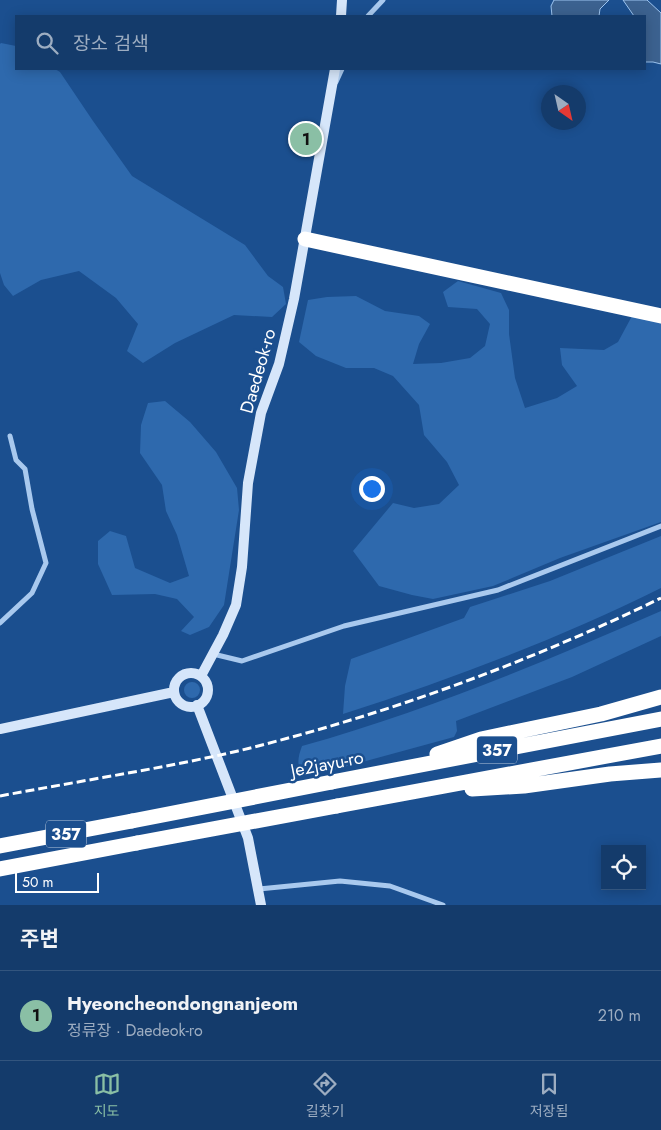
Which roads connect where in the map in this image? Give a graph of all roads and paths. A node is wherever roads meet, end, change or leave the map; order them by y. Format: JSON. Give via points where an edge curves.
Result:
{"nodes":[{"id":1,"x":342,"y":0,"type":"edge"},
{"id":2,"x":383,"y":0,"type":"edge"},
{"id":3,"x":341,"y":15,"type":"edge"},
{"id":4,"x":369,"y":15,"type":"edge"},
{"id":5,"x":335,"y":70,"type":"edge"},
{"id":6,"x":342,"y":70,"type":"edge"},
{"id":7,"x":331,"y":92,"type":"junction"},
{"id":8,"x":305,"y":239,"type":"junction"},
{"id":9,"x":661,"y":316,"type":"edge"},
{"id":10,"x":10,"y":436,"type":"dead end"},
{"id":11,"x":661,"y":526,"type":"edge"},
{"id":12,"x":0,"y":623,"type":"edge"},
{"id":13,"x":213,"y":654,"type":"junction"},
{"id":14,"x":201,"y":676,"type":"junction"},
{"id":15,"x":174,"y":692,"type":"junction"},
{"id":16,"x":661,"y":697,"type":"edge"},
{"id":17,"x":197,"y":705,"type":"junction"},
{"id":18,"x":661,"y":719,"type":"edge"},
{"id":19,"x":0,"y":728,"type":"edge"},
{"id":20,"x":661,"y":746,"type":"edge"},
{"id":21,"x":661,"y":770,"type":"edge"},
{"id":22,"x":377,"y":774,"type":"junction"},
{"id":23,"x":411,"y":792,"type":"junction"},
{"id":24,"x":0,"y":846,"type":"edge"},
{"id":25,"x":0,"y":869,"type":"edge"},
{"id":26,"x":259,"y":889,"type":"junction"},
{"id":27,"x":262,"y":905,"type":"edge"},
{"id":28,"x":443,"y":905,"type":"edge"}],
"edges":[{"from":1,"to":3,"type":"street"},
{"from":2,"to":4,"type":"street"},
{"from":5,"to":7,"type":"street","name":"Daedeok-ro"},
{"from":6,"to":7,"type":"street"},
{"from":7,"to":8,"type":"street","name":"Daedeok-ro"},
{"from":8,"to":9,"type":"highway"},
{"from":8,"to":13,"type":"street","name":"Daedeok-ro","via":[[281,355],[261,413],[248,483],[236,605]]},
{"from":10,"to":12,"type":"street","via":[[16,460],[25,469],[46,564],[32,593]]},
{"from":11,"to":13,"type":"street","via":[[498,590],[344,626],[242,661]]},
{"from":13,"to":14,"type":"street","name":"Daedeok-ro"},
{"from":14,"to":15,"type":"street","via":[[190,673],[180,677]]},
{"from":14,"to":17,"type":"street","via":[[208,689],[205,699]]},
{"from":15,"to":17,"type":"street","via":[[182,704]]},
{"from":15,"to":19,"type":"street"},
{"from":16,"to":22,"type":"highway","via":[[601,714],[481,739]]},
{"from":17,"to":26,"type":"street","via":[[248,838]]},
{"from":18,"to":22,"type":"highway","name":"Je2jayu-ro","number":"357"},
{"from":20,"to":23,"type":"highway","number":"357"},
{"from":21,"to":23,"type":"highway","via":[[524,786]]},
{"from":22,"to":24,"type":"highway","name":"Je2jayu-ro","number":"357","bridge":true},
{"from":23,"to":25,"type":"highway","number":"357","bridge":true},
{"from":26,"to":27,"type":"street"},
{"from":26,"to":28,"type":"street","via":[[340,881],[390,886]]}]}
